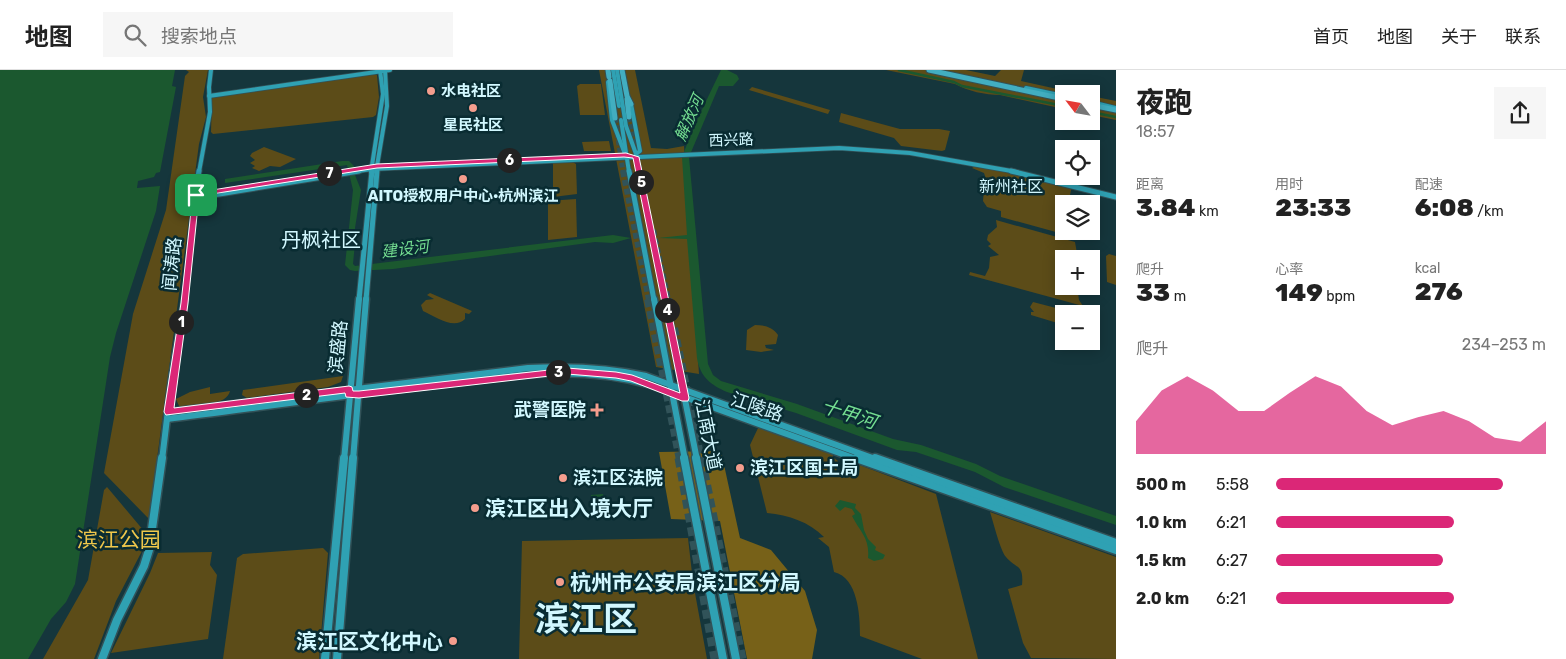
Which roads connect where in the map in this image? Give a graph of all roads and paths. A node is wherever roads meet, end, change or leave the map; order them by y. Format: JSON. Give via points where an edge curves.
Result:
{"nodes":[{"id":1,"x":211,"y":70,"type":"edge"},
{"id":2,"x":364,"y":70,"type":"edge"},
{"id":3,"x":383,"y":70,"type":"edge"},
{"id":4,"x":390,"y":70,"type":"edge"},
{"id":5,"x":608,"y":70,"type":"edge"},
{"id":6,"x":617,"y":70,"type":"edge"},
{"id":7,"x":923,"y":70,"type":"edge"},
{"id":8,"x":929,"y":70,"type":"edge"},
{"id":9,"x":935,"y":70,"type":"edge"},
{"id":10,"x":940,"y":70,"type":"edge"},
{"id":11,"x":609,"y":80,"type":"junction"},
{"id":12,"x":616,"y":89,"type":"junction"},
{"id":13,"x":209,"y":94,"type":"junction"},
{"id":14,"x":608,"y":94,"type":"junction"},
{"id":15,"x":1055,"y":96,"type":"edge"},
{"id":16,"x":1055,"y":96,"type":"edge"},
{"id":17,"x":1055,"y":96,"type":"edge"},
{"id":18,"x":1055,"y":96,"type":"edge"},
{"id":19,"x":629,"y":105,"type":"junction"},
{"id":20,"x":1100,"y":106,"type":"edge"},
{"id":21,"x":1116,"y":110,"type":"edge"},
{"id":22,"x":616,"y":117,"type":"tunnel mouth"},
{"id":23,"x":629,"y":117,"type":"tunnel mouth"},
{"id":24,"x":636,"y":155,"type":"junction"},
{"id":25,"x":626,"y":156,"type":"junction"},
{"id":26,"x":374,"y":168,"type":"junction"},
{"id":27,"x":1116,"y":195,"type":"edge"},
{"id":28,"x":195,"y":196,"type":"junction"},
{"id":29,"x":669,"y":383,"type":"junction"},
{"id":30,"x":349,"y":392,"type":"junction"},
{"id":31,"x":359,"y":392,"type":"junction"},
{"id":32,"x":672,"y":392,"type":"junction"},
{"id":33,"x":684,"y":395,"type":"junction"},
{"id":34,"x":168,"y":415,"type":"junction"},
{"id":35,"x":1116,"y":543,"type":"edge"},
{"id":36,"x":149,"y":550,"type":"junction"},
{"id":37,"x":1116,"y":550,"type":"edge"},
{"id":38,"x":98,"y":659,"type":"edge"},
{"id":39,"x":102,"y":659,"type":"edge"},
{"id":40,"x":325,"y":659,"type":"edge"},
{"id":41,"x":337,"y":659,"type":"edge"},
{"id":42,"x":723,"y":659,"type":"edge"},
{"id":43,"x":736,"y":659,"type":"edge"}],
"edges":[{"from":1,"to":13,"type":"main road","name":"闻涛路"},
{"from":2,"to":13,"type":"main road"},
{"from":3,"to":4,"type":"main road"},
{"from":3,"to":13,"type":"main road"},
{"from":3,"to":26,"type":"main road","name":"滨盛路"},
{"from":5,"to":11,"type":"highway"},
{"from":6,"to":12,"type":"main road","name":"江南大道"},
{"from":6,"to":19,"type":"highway"},
{"from":7,"to":15,"type":"main road"},
{"from":8,"to":16,"type":"highway"},
{"from":9,"to":17,"type":"highway"},
{"from":10,"to":18,"type":"main road"},
{"from":11,"to":12,"type":"highway"},
{"from":11,"to":14,"type":"main road"},
{"from":12,"to":14,"type":"highway"},
{"from":12,"to":19,"type":"highway"},
{"from":12,"to":22,"type":"highway"},
{"from":12,"to":24,"type":"main road","name":"江南大道"},
{"from":12,"to":25,"type":"main road","name":"江南大道"},
{"from":13,"to":28,"type":"main road","name":"闻涛路","via":[[210,112]]},
{"from":14,"to":25,"type":"main road","via":[[612,120]]},
{"from":19,"to":23,"type":"highway"},
{"from":19,"to":24,"type":"main road","via":[[640,151]]},
{"from":20,"to":21,"type":"highway"},
{"from":24,"to":25,"type":"main road","name":"西兴路"},
{"from":24,"to":27,"type":"main road","name":"西兴路","via":[[838,145],[910,150],[993,163]]},
{"from":24,"to":33,"type":"main road","name":"江南大道"},
{"from":25,"to":26,"type":"main road","name":"西兴路"},
{"from":25,"to":29,"type":"main road","name":"江南大道"},
{"from":26,"to":28,"type":"main road","name":"西兴路"},
{"from":26,"to":30,"type":"main road","name":"滨盛路"},
{"from":26,"to":31,"type":"main road","name":"滨盛路","via":[[370,272]]},
{"from":28,"to":34,"type":"main road","name":"闻涛路"},
{"from":29,"to":31,"type":"main road","name":"江陵路","via":[[615,370],[563,365]]},
{"from":29,"to":32,"type":"main road","name":"江南大道"},
{"from":29,"to":33,"type":"main road","name":"江陵路"},
{"from":30,"to":31,"type":"main road","name":"江陵路"},
{"from":30,"to":34,"type":"main road","name":"江陵路"},
{"from":30,"to":40,"type":"main road","name":"滨盛路"},
{"from":31,"to":32,"type":"main road","name":"江陵路","via":[[567,371],[616,375]]},
{"from":31,"to":41,"type":"main road","name":"滨盛路"},
{"from":32,"to":33,"type":"main road","name":"江陵路"},
{"from":32,"to":42,"type":"main road","name":"江南大道"},
{"from":33,"to":35,"type":"main road","name":"江陵路"},
{"from":33,"to":37,"type":"main road","name":"江陵路"},
{"from":33,"to":43,"type":"main road","name":"江南大道"},
{"from":34,"to":36,"type":"main road","name":"闻涛路"},
{"from":36,"to":38,"type":"main road","name":"闻涛路","via":[[116,614]]},
{"from":36,"to":39,"type":"main road","name":"闻涛路"}]}
